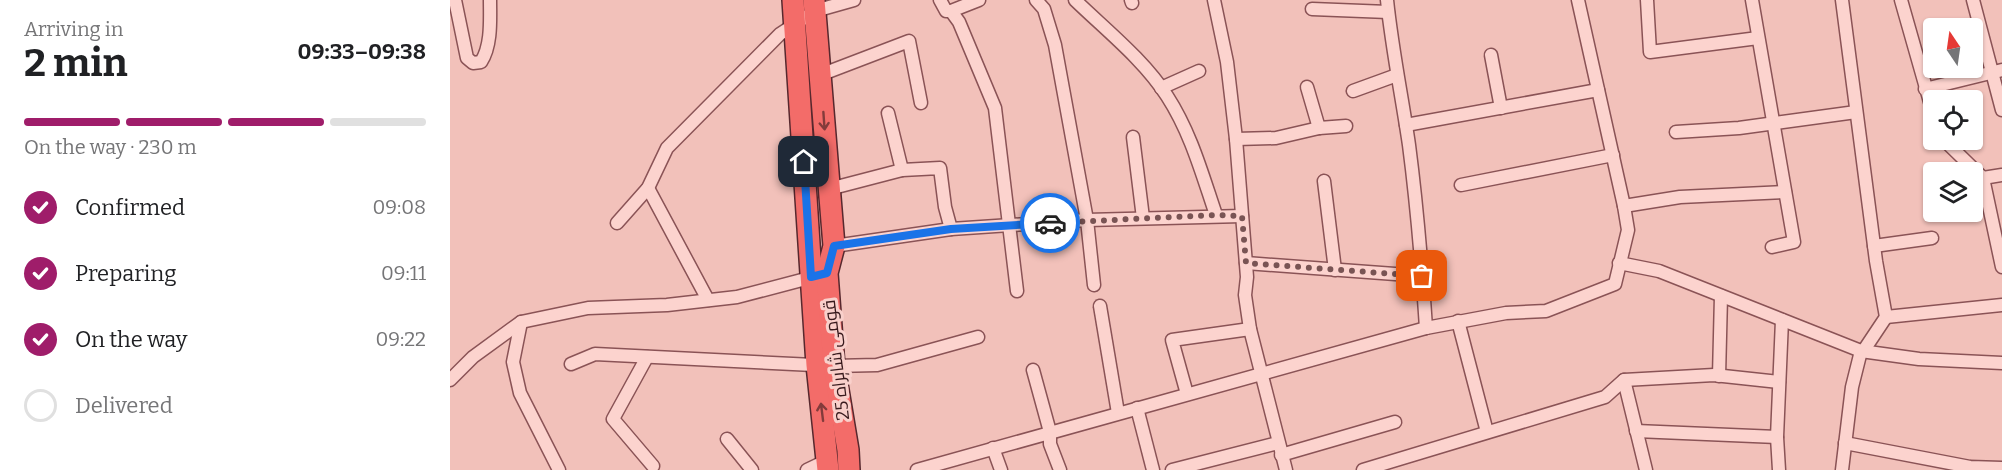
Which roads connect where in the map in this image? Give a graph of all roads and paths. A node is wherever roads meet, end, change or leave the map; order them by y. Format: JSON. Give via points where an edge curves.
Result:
{"nodes":[{"id":1,"x":455,"y":0,"type":"edge"},
{"id":2,"x":490,"y":0,"type":"edge"},
{"id":3,"x":793,"y":0,"type":"edge"},
{"id":4,"x":854,"y":0,"type":"edge"},
{"id":5,"x":940,"y":0,"type":"edge"},
{"id":6,"x":979,"y":0,"type":"edge"},
{"id":7,"x":1036,"y":0,"type":"edge"},
{"id":8,"x":1075,"y":0,"type":"edge"},
{"id":9,"x":1214,"y":0,"type":"edge"},
{"id":10,"x":1578,"y":0,"type":"edge"},
{"id":11,"x":1647,"y":0,"type":"edge"},
{"id":12,"x":1752,"y":0,"type":"edge"},
{"id":13,"x":1842,"y":0,"type":"edge"},
{"id":14,"x":1901,"y":0,"type":"edge"},
{"id":15,"x":1973,"y":0,"type":"edge"},
{"id":16,"x":814,"y":5,"type":"edge"},
{"id":17,"x":1388,"y":6,"type":"edge"},
{"id":18,"x":1312,"y":9,"type":"dead end"},
{"id":19,"x":951,"y":11,"type":"junction"},
{"id":20,"x":795,"y":24,"type":"junction"},
{"id":21,"x":1758,"y":38,"type":"junction"},
{"id":22,"x":1491,"y":55,"type":"dead end"},
{"id":23,"x":1199,"y":71,"type":"dead end"},
{"id":24,"x":1997,"y":71,"type":"edge"},
{"id":25,"x":820,"y":75,"type":"junction"},
{"id":26,"x":1397,"y":75,"type":"junction"},
{"id":27,"x":1307,"y":87,"type":"dead end"},
{"id":28,"x":1161,"y":88,"type":"junction"},
{"id":29,"x":1925,"y":89,"type":"joint"},
{"id":30,"x":1598,"y":90,"type":"junction"},
{"id":31,"x":1353,"y":91,"type":"dead end"},
{"id":32,"x":921,"y":103,"type":"dead end"},
{"id":33,"x":1501,"y":108,"type":"junction"},
{"id":34,"x":2002,"y":110,"type":"edge"},
{"id":35,"x":1856,"y":112,"type":"junction"},
{"id":36,"x":888,"y":113,"type":"dead end"},
{"id":37,"x":1772,"y":124,"type":"junction"},
{"id":38,"x":1406,"y":125,"type":"junction"},
{"id":39,"x":1346,"y":126,"type":"dead end"},
{"id":40,"x":1319,"y":128,"type":"junction"},
{"id":41,"x":1676,"y":132,"type":"dead end"},
{"id":42,"x":1133,"y":137,"type":"dead end"},
{"id":43,"x":1236,"y":140,"type":"junction"},
{"id":44,"x":1954,"y":150,"type":"edge"},
{"id":45,"x":1613,"y":155,"type":"junction"},
{"id":46,"x":1967,"y":162,"type":"edge"},
{"id":47,"x":902,"y":170,"type":"junction"},
{"id":48,"x":2002,"y":175,"type":"edge"},
{"id":49,"x":1983,"y":178,"type":"joint"},
{"id":50,"x":1324,"y":181,"type":"dead end"},
{"id":51,"x":1461,"y":185,"type":"dead end"},
{"id":52,"x":648,"y":188,"type":"junction"},
{"id":53,"x":829,"y":189,"type":"junction"},
{"id":54,"x":1785,"y":192,"type":"junction"},
{"id":55,"x":1624,"y":206,"type":"junction"},
{"id":56,"x":1216,"y":215,"type":"junction"},
{"id":57,"x":1242,"y":216,"type":"junction"},
{"id":58,"x":1143,"y":218,"type":"junction"},
{"id":59,"x":1087,"y":220,"type":"junction"},
{"id":60,"x":617,"y":223,"type":"dead end"},
{"id":61,"x":1010,"y":225,"type":"junction"},
{"id":62,"x":951,"y":229,"type":"junction"},
{"id":63,"x":1932,"y":238,"type":"dead end"},
{"id":64,"x":834,"y":246,"type":"junction"},
{"id":65,"x":1874,"y":246,"type":"junction"},
{"id":66,"x":1772,"y":247,"type":"dead end"},
{"id":67,"x":1246,"y":263,"type":"junction"},
{"id":68,"x":1619,"y":263,"type":"junction"},
{"id":69,"x":2002,"y":267,"type":"edge"},
{"id":70,"x":1335,"y":270,"type":"junction"},
{"id":71,"x":819,"y":275,"type":"junction"},
{"id":72,"x":1422,"y":276,"type":"junction"},
{"id":73,"x":1094,"y":285,"type":"dead end"},
{"id":74,"x":1017,"y":291,"type":"dead end"},
{"id":75,"x":1721,"y":296,"type":"junction"},
{"id":76,"x":708,"y":300,"type":"junction"},
{"id":77,"x":2002,"y":305,"type":"edge"},
{"id":78,"x":1100,"y":306,"type":"dead end"},
{"id":79,"x":1886,"y":317,"type":"junction"},
{"id":80,"x":1782,"y":320,"type":"junction"},
{"id":81,"x":1458,"y":321,"type":"junction"},
{"id":82,"x":521,"y":322,"type":"junction"},
{"id":83,"x":1426,"y":328,"type":"junction"},
{"id":84,"x":1250,"y":329,"type":"junction"},
{"id":85,"x":978,"y":337,"type":"dead end"},
{"id":86,"x":1862,"y":350,"type":"junction"},
{"id":87,"x":647,"y":357,"type":"junction"},
{"id":88,"x":2002,"y":363,"type":"edge"},
{"id":89,"x":571,"y":364,"type":"dead end"},
{"id":90,"x":825,"y":366,"type":"junction"},
{"id":91,"x":1033,"y":370,"type":"dead end"},
{"id":92,"x":1262,"y":373,"type":"junction"},
{"id":93,"x":1719,"y":376,"type":"junction"},
{"id":94,"x":450,"y":380,"type":"edge"},
{"id":95,"x":1624,"y":380,"type":"junction"},
{"id":96,"x":1779,"y":382,"type":"junction"},
{"id":97,"x":1187,"y":394,"type":"junction"},
{"id":98,"x":1137,"y":408,"type":"junction"},
{"id":99,"x":1118,"y":413,"type":"junction"},
{"id":100,"x":1395,"y":422,"type":"dead end"},
{"id":101,"x":1636,"y":431,"type":"junction"},
{"id":102,"x":1050,"y":432,"type":"junction"},
{"id":103,"x":1487,"y":432,"type":"junction"},
{"id":104,"x":1777,"y":437,"type":"junction"},
{"id":105,"x":727,"y":439,"type":"dead end"},
{"id":106,"x":1845,"y":443,"type":"junction"},
{"id":107,"x":993,"y":448,"type":"junction"},
{"id":108,"x":1279,"y":449,"type":"junction"},
{"id":109,"x":849,"y":460,"type":"edge"},
{"id":110,"x":828,"y":465,"type":"edge"},
{"id":111,"x":653,"y":466,"type":"dead end"},
{"id":112,"x":940,"y":467,"type":"edge"},
{"id":113,"x":1382,"y":467,"type":"edge"},
{"id":114,"x":2002,"y":468,"type":"edge"},
{"id":115,"x":1970,"y":469,"type":"edge"},
{"id":116,"x":559,"y":470,"type":"edge"},
{"id":117,"x":752,"y":470,"type":"edge"},
{"id":118,"x":807,"y":470,"type":"edge"},
{"id":119,"x":917,"y":470,"type":"edge"},
{"id":120,"x":1001,"y":470,"type":"edge"},
{"id":121,"x":1060,"y":470,"type":"edge"},
{"id":122,"x":1153,"y":470,"type":"edge"},
{"id":123,"x":1172,"y":470,"type":"edge"},
{"id":124,"x":1286,"y":470,"type":"edge"},
{"id":125,"x":1363,"y":470,"type":"edge"},
{"id":126,"x":1646,"y":470,"type":"edge"},
{"id":127,"x":1779,"y":470,"type":"edge"},
{"id":128,"x":1842,"y":470,"type":"edge"}],
"edges":[{"from":1,"to":2,"type":"street","via":[[467,58],[473,63],[481,62],[485,55]]},
{"from":3,"to":20,"type":"highway","name":"قومی شاہراہ 25"},
{"from":4,"to":16,"type":"street"},
{"from":5,"to":19,"type":"street","via":[[946,11]]},
{"from":6,"to":19,"type":"street"},
{"from":7,"to":59,"type":"street","via":[[1044,9],[1055,45]]},
{"from":8,"to":28,"type":"street"},
{"from":9,"to":43,"type":"street","via":[[1227,62]]},
{"from":10,"to":30,"type":"street"},
{"from":11,"to":21,"type":"street","via":[[1650,52]]},
{"from":12,"to":21,"type":"street"},
{"from":13,"to":35,"type":"street"},
{"from":14,"to":29,"type":"street"},
{"from":15,"to":24,"type":"street"},
{"from":16,"to":20,"type":"street"},
{"from":16,"to":25,"type":"highway","name":"قومی شاہراہ 25"},
{"from":17,"to":18,"type":"street"},
{"from":17,"to":26,"type":"street"},
{"from":19,"to":61,"type":"street","via":[[994,108]]},
{"from":20,"to":52,"type":"street","via":[[780,34],[667,148]]},
{"from":20,"to":71,"type":"highway","name":"قومی شاہراہ 25"},
{"from":21,"to":37,"type":"street"},
{"from":22,"to":33,"type":"street"},
{"from":23,"to":28,"type":"street"},
{"from":24,"to":29,"type":"street"},
{"from":24,"to":34,"type":"street"},
{"from":25,"to":32,"type":"street","via":[[909,41]]},
{"from":25,"to":53,"type":"highway","name":"قومی شاہراہ 25","one_way":true},
{"from":26,"to":31,"type":"street"},
{"from":26,"to":38,"type":"street"},
{"from":27,"to":40,"type":"street"},
{"from":28,"to":56,"type":"street","via":[[1191,140]]},
{"from":30,"to":33,"type":"street"},
{"from":30,"to":45,"type":"street"},
{"from":33,"to":38,"type":"street"},
{"from":35,"to":37,"type":"street"},
{"from":35,"to":65,"type":"street"},
{"from":36,"to":47,"type":"street"},
{"from":37,"to":41,"type":"street"},
{"from":37,"to":54,"type":"street"},
{"from":38,"to":72,"type":"street"},
{"from":39,"to":40,"type":"street"},
{"from":40,"to":43,"type":"street","via":[[1276,138]]},
{"from":42,"to":58,"type":"street"},
{"from":43,"to":57,"type":"street"},
{"from":44,"to":46,"type":"street"},
{"from":45,"to":51,"type":"street"},
{"from":45,"to":55,"type":"street"},
{"from":47,"to":53,"type":"street"},
{"from":47,"to":62,"type":"street","via":[[940,168]]},
{"from":48,"to":49,"type":"street"},
{"from":49,"to":69,"type":"street"},
{"from":50,"to":70,"type":"street"},
{"from":52,"to":60,"type":"street"},
{"from":52,"to":76,"type":"street"},
{"from":53,"to":64,"type":"highway","name":"قومی شاہراہ 25"},
{"from":54,"to":55,"type":"street","via":[[1680,197]]},
{"from":54,"to":66,"type":"street","via":[[1794,242]]},
{"from":55,"to":68,"type":"street","via":[[1628,230]]},
{"from":56,"to":57,"type":"street"},
{"from":56,"to":58,"type":"street"},
{"from":57,"to":67,"type":"street"},
{"from":58,"to":59,"type":"street"},
{"from":59,"to":61,"type":"street"},
{"from":59,"to":73,"type":"street"},
{"from":61,"to":62,"type":"street"},
{"from":61,"to":74,"type":"street"},
{"from":62,"to":64,"type":"street"},
{"from":63,"to":65,"type":"street"},
{"from":64,"to":71,"type":"highway","name":"قومی شاہراہ 25"},
{"from":65,"to":79,"type":"street"},
{"from":67,"to":70,"type":"street"},
{"from":67,"to":84,"type":"street"},
{"from":68,"to":75,"type":"street","via":[[1659,271]]},
{"from":68,"to":81,"type":"street","via":[[1615,284],[1546,311]]},
{"from":70,"to":72,"type":"street"},
{"from":71,"to":76,"type":"street","via":[[737,297]]},
{"from":71,"to":90,"type":"highway","name":"قومی شاہراہ 25"},
{"from":72,"to":83,"type":"street"},
{"from":75,"to":80,"type":"street"},
{"from":75,"to":93,"type":"street"},
{"from":76,"to":82,"type":"street","via":[[588,308]]},
{"from":77,"to":79,"type":"street"},
{"from":78,"to":99,"type":"street"},
{"from":79,"to":86,"type":"street"},
{"from":80,"to":86,"type":"street"},
{"from":80,"to":96,"type":"street"},
{"from":81,"to":83,"type":"street"},
{"from":81,"to":103,"type":"street"},
{"from":82,"to":94,"type":"street","via":[[473,357]]},
{"from":82,"to":116,"type":"street","via":[[513,362],[520,393]]},
{"from":83,"to":92,"type":"street"},
{"from":84,"to":92,"type":"street"},
{"from":84,"to":97,"type":"street","via":[[1172,340]]},
{"from":85,"to":90,"type":"street","via":[[877,365]]},
{"from":86,"to":88,"type":"street","via":[[1918,359]]},
{"from":86,"to":106,"type":"street","via":[[1852,387]]},
{"from":87,"to":89,"type":"street","via":[[596,354]]},
{"from":87,"to":90,"type":"street"},
{"from":87,"to":111,"type":"street","via":[[613,419]]},
{"from":90,"to":109,"type":"highway","name":"قومی شاہراہ 25"},
{"from":110,"to":90,"type":"highway","name":"قومی شاہراہ 25","one_way":true},
{"from":91,"to":102,"type":"street"},
{"from":92,"to":97,"type":"street"},
{"from":92,"to":108,"type":"street"},
{"from":93,"to":95,"type":"street"},
{"from":93,"to":96,"type":"street"},
{"from":95,"to":101,"type":"street"},
{"from":95,"to":103,"type":"street","via":[[1605,397]]},
{"from":96,"to":104,"type":"street"},
{"from":97,"to":98,"type":"street"},
{"from":98,"to":99,"type":"street"},
{"from":98,"to":122,"type":"street"},
{"from":99,"to":102,"type":"street"},
{"from":100,"to":108,"type":"street"},
{"from":101,"to":104,"type":"street"},
{"from":101,"to":126,"type":"street"},
{"from":102,"to":107,"type":"street"},
{"from":102,"to":121,"type":"street","via":[[1050,444]]},
{"from":103,"to":113,"type":"street"},
{"from":104,"to":127,"type":"street"},
{"from":105,"to":117,"type":"street"},
{"from":106,"to":115,"type":"street"},
{"from":106,"to":128,"type":"street"},
{"from":107,"to":112,"type":"street"},
{"from":107,"to":120,"type":"street"},
{"from":108,"to":123,"type":"street"},
{"from":108,"to":124,"type":"street"},
{"from":109,"to":110,"type":"street"},
{"from":110,"to":118,"type":"street"},
{"from":112,"to":119,"type":"street"},
{"from":113,"to":125,"type":"street"},
{"from":114,"to":115,"type":"street"}]}
